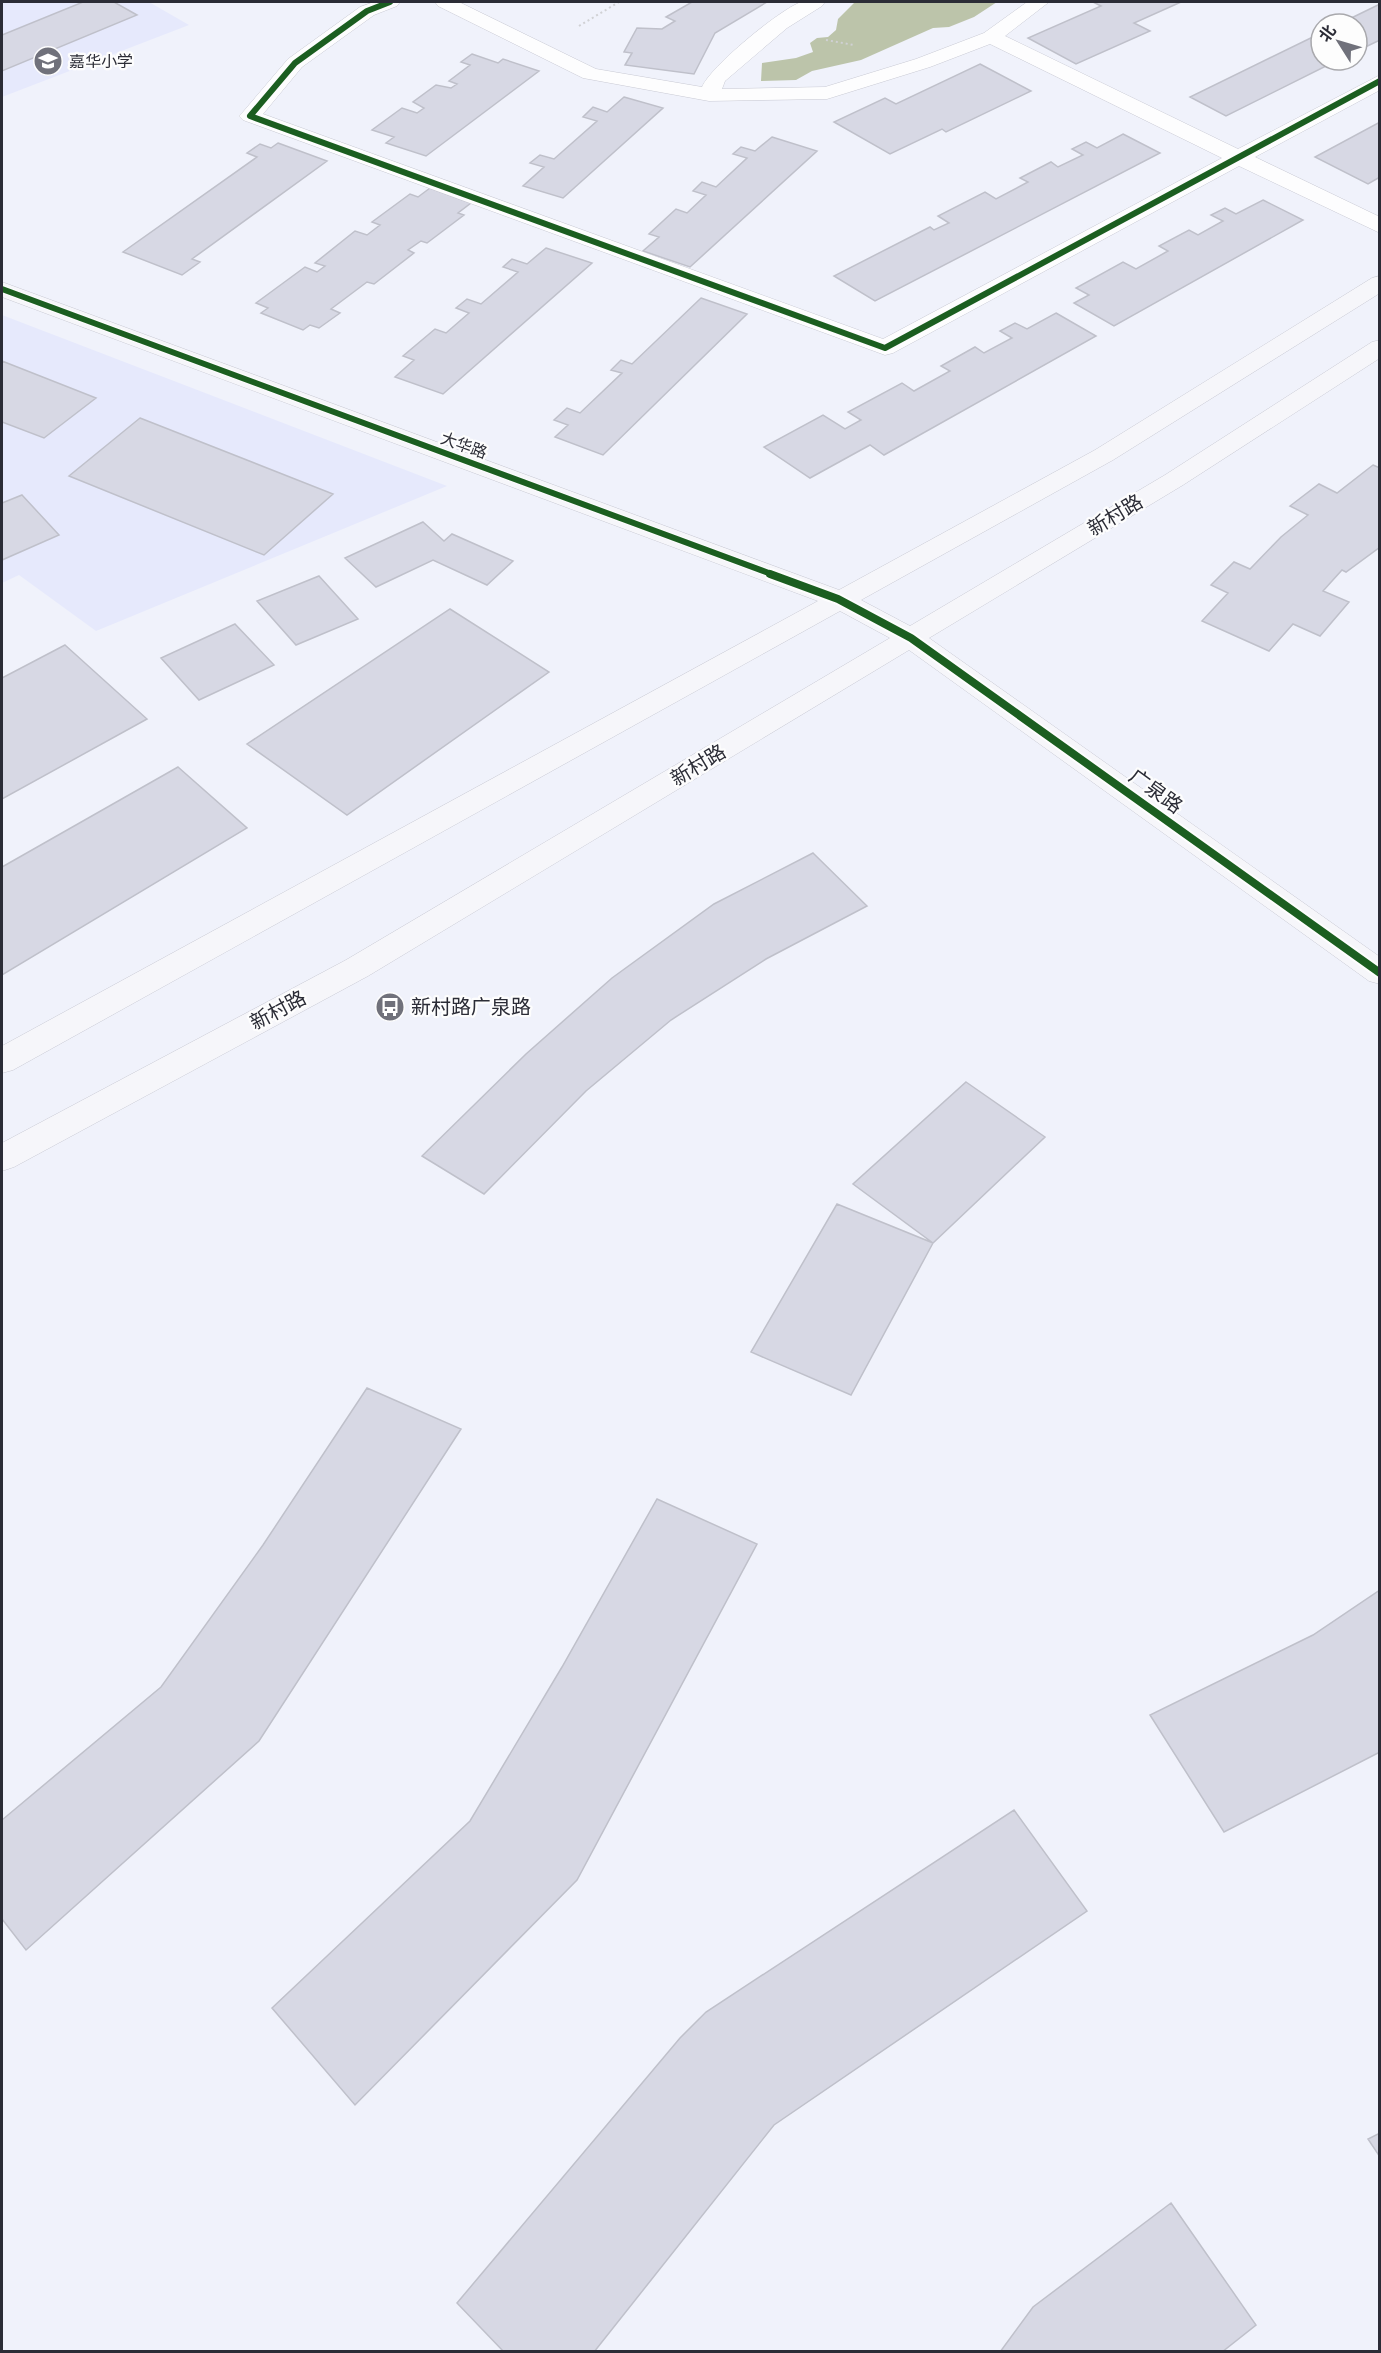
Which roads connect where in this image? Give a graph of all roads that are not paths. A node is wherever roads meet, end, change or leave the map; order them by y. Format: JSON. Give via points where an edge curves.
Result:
{"nodes":[{"id":1,"x":390,"y":2,"type":"edge"},
{"id":2,"x":445,"y":2,"type":"edge"},
{"id":3,"x":815,"y":2,"type":"edge"},
{"id":4,"x":1039,"y":2,"type":"edge"},
{"id":5,"x":991,"y":37,"type":"junction"},
{"id":6,"x":1380,"y":81,"type":"edge"},
{"id":7,"x":709,"y":95,"type":"junction"},
{"id":8,"x":1238,"y":158,"type":"junction"},
{"id":9,"x":1380,"y":226,"type":"edge"},
{"id":10,"x":1380,"y":283,"type":"edge"},
{"id":11,"x":2,"y":289,"type":"edge"},
{"id":12,"x":1380,"y":347,"type":"edge"},
{"id":13,"x":838,"y":599,"type":"junction"},
{"id":14,"x":911,"y":638,"type":"junction"},
{"id":15,"x":1380,"y":973,"type":"edge"},
{"id":16,"x":2,"y":1061,"type":"edge"},
{"id":17,"x":2,"y":1158,"type":"edge"}],
"edges":[{"from":1,"to":8,"type":"street","via":[[367,11],[295,63],[250,116],[885,348]]},
{"from":2,"to":7,"type":"street","via":[[590,74]]},
{"from":3,"to":7,"type":"street","via":[[780,24],[716,78]]},
{"from":4,"to":5,"type":"street"},
{"from":5,"to":7,"type":"street","via":[[827,93]]},
{"from":5,"to":8,"type":"street"},
{"from":6,"to":8,"type":"street"},
{"from":8,"to":9,"type":"street"},
{"from":10,"to":13,"type":"main road","via":[[1104,455]]},
{"from":11,"to":13,"type":"main road","name":"大华路"},
{"from":12,"to":14,"type":"main road","name":"新村路","via":[[1174,480]]},
{"from":13,"to":14,"type":"main road","name":"大华路"},
{"from":13,"to":16,"type":"main road"},
{"from":14,"to":15,"type":"main road","name":"广泉路"},
{"from":14,"to":17,"type":"main road","name":"新村路","via":[[357,968]]}]}
